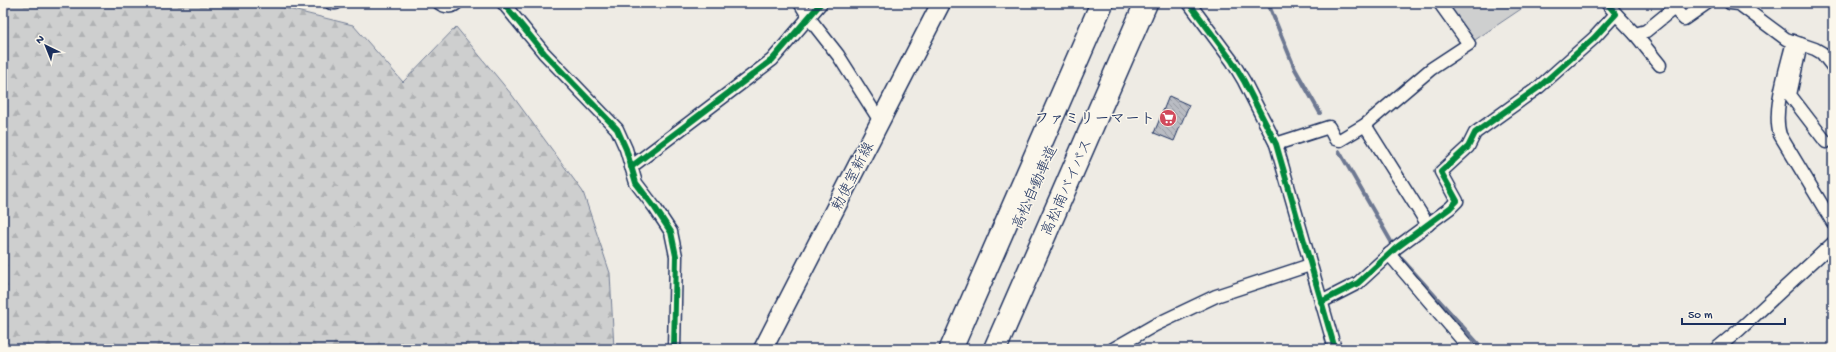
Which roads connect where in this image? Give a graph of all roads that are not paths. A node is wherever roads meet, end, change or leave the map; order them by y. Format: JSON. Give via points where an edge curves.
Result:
{"nodes":[{"id":1,"x":331,"y":3,"type":"edge"},
{"id":2,"x":336,"y":3,"type":"edge"},
{"id":3,"x":439,"y":3,"type":"edge"},
{"id":4,"x":457,"y":3,"type":"edge"},
{"id":5,"x":503,"y":3,"type":"edge"},
{"id":6,"x":800,"y":3,"type":"edge"},
{"id":7,"x":821,"y":3,"type":"edge"},
{"id":8,"x":941,"y":3,"type":"edge"},
{"id":9,"x":1102,"y":3,"type":"edge"},
{"id":10,"x":1114,"y":3,"type":"edge"},
{"id":11,"x":1135,"y":3,"type":"edge"},
{"id":12,"x":1146,"y":3,"type":"edge"},
{"id":13,"x":1189,"y":3,"type":"edge"},
{"id":14,"x":1607,"y":3,"type":"edge"},
{"id":15,"x":1707,"y":3,"type":"edge"},
{"id":16,"x":1736,"y":3,"type":"edge"},
{"id":17,"x":1441,"y":5,"type":"dead end"},
{"id":18,"x":1616,"y":14,"type":"junction"},
{"id":19,"x":808,"y":18,"type":"junction"},
{"id":20,"x":1635,"y":34,"type":"junction"},
{"id":21,"x":1797,"y":43,"type":"junction"},
{"id":22,"x":1660,"y":65,"type":"dead end"},
{"id":23,"x":1833,"y":67,"type":"edge"},
{"id":24,"x":880,"y":121,"type":"junction"},
{"id":25,"x":1365,"y":126,"type":"junction"},
{"id":26,"x":1826,"y":142,"type":"dead end"},
{"id":27,"x":1276,"y":144,"type":"junction"},
{"id":28,"x":631,"y":167,"type":"junction"},
{"id":29,"x":1833,"y":224,"type":"edge"},
{"id":30,"x":1428,"y":225,"type":"junction"},
{"id":31,"x":1833,"y":243,"type":"edge"},
{"id":32,"x":1393,"y":251,"type":"junction"},
{"id":33,"x":1310,"y":265,"type":"junction"},
{"id":34,"x":1321,"y":302,"type":"junction"},
{"id":35,"x":674,"y":349,"type":"edge"},
{"id":36,"x":763,"y":349,"type":"edge"},
{"id":37,"x":951,"y":349,"type":"edge"},
{"id":38,"x":964,"y":349,"type":"edge"},
{"id":39,"x":986,"y":349,"type":"edge"},
{"id":40,"x":995,"y":349,"type":"edge"},
{"id":41,"x":1113,"y":349,"type":"edge"},
{"id":42,"x":1335,"y":349,"type":"edge"},
{"id":43,"x":1470,"y":349,"type":"edge"},
{"id":44,"x":1716,"y":349,"type":"edge"}],
"edges":[{"from":1,"to":2,"type":"street"},
{"from":3,"to":4,"type":"street","via":[[454,6]]},
{"from":5,"to":28,"type":"street","via":[[544,53],[617,129]]},
{"from":6,"to":19,"type":"street"},
{"from":7,"to":19,"type":"street"},
{"from":8,"to":24,"type":"main road","name":"勅使室新線"},
{"from":9,"to":37,"type":"highway"},
{"from":10,"to":38,"type":"highway","name":"高松自動車道"},
{"from":11,"to":39,"type":"highway","name":"高松自動車道"},
{"from":12,"to":40,"type":"highway","name":"高松南バイパス"},
{"from":13,"to":27,"type":"street","via":[[1232,61]]},
{"from":14,"to":18,"type":"street"},
{"from":15,"to":20,"type":"street","via":[[1684,19],[1674,8],[1646,31]]},
{"from":16,"to":21,"type":"street","via":[[1786,40]]},
{"from":17,"to":25,"type":"street","via":[[1469,44],[1431,69]]},
{"from":18,"to":20,"type":"street"},
{"from":18,"to":30,"type":"street","via":[[1594,38],[1539,87],[1475,133],[1468,147],[1441,172],[1457,201]]},
{"from":19,"to":24,"type":"street","via":[[838,55]]},
{"from":19,"to":28,"type":"street","via":[[772,60]]},
{"from":20,"to":22,"type":"street"},
{"from":21,"to":23,"type":"street","via":[[1822,53]]},
{"from":21,"to":26,"type":"street","via":[[1790,95]]},
{"from":21,"to":29,"type":"street","via":[[1780,99],[1777,127]]},
{"from":24,"to":36,"type":"main road","name":"勅使室新線"},
{"from":25,"to":27,"type":"street","via":[[1340,140],[1336,139],[1329,128]]},
{"from":25,"to":30,"type":"street"},
{"from":27,"to":33,"type":"street"},
{"from":28,"to":35,"type":"street","via":[[636,184],[671,232],[676,256],[677,282]]},
{"from":30,"to":32,"type":"street"},
{"from":31,"to":44,"type":"street"},
{"from":32,"to":34,"type":"street","via":[[1358,283]]},
{"from":32,"to":43,"type":"street"},
{"from":33,"to":34,"type":"street"},
{"from":33,"to":41,"type":"street","via":[[1216,296]]},
{"from":34,"to":42,"type":"street"}]}
